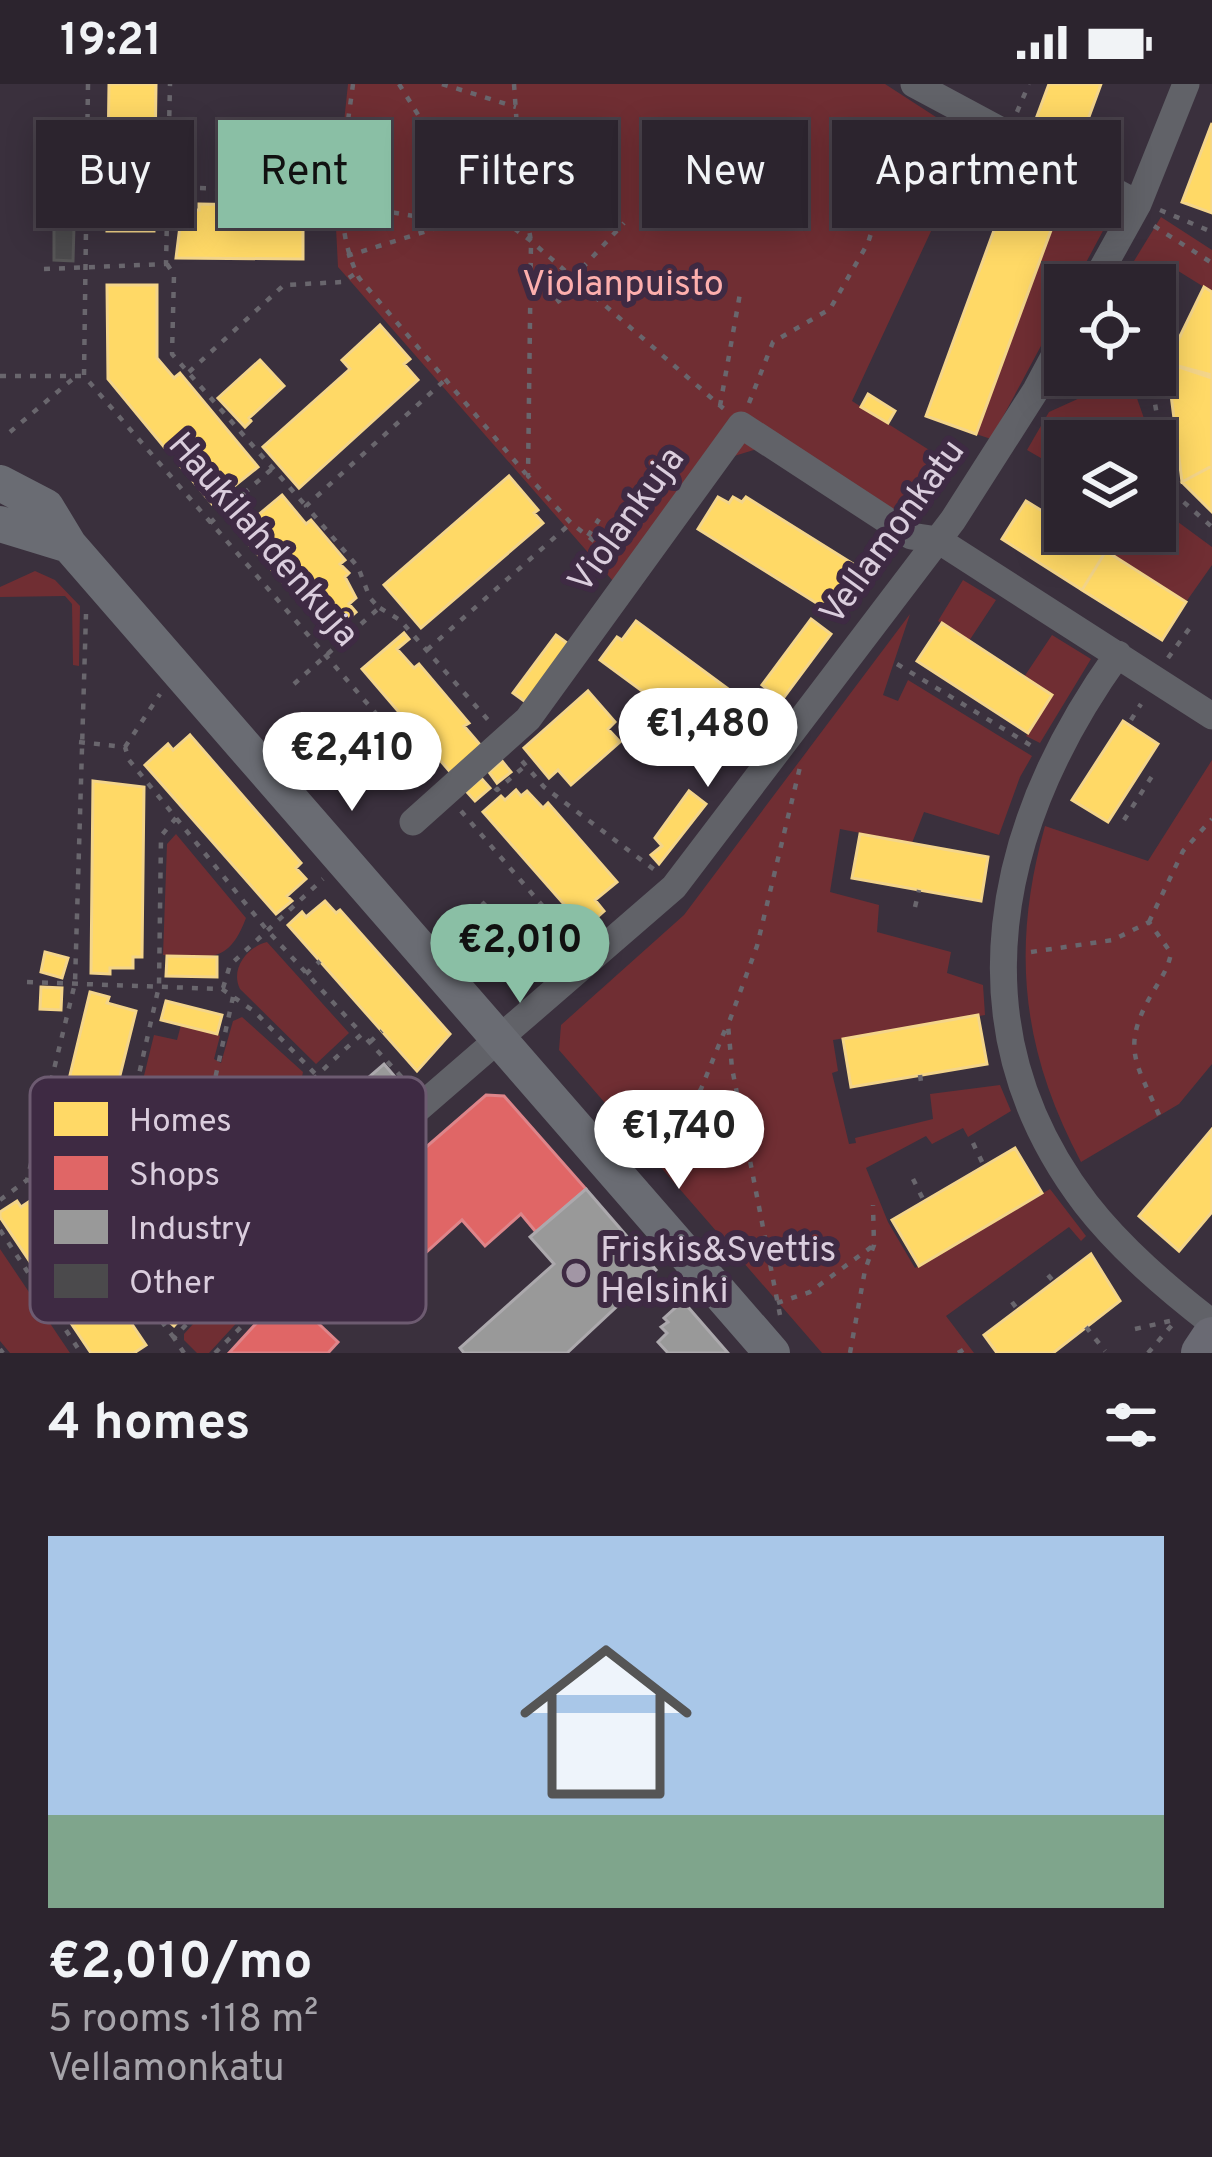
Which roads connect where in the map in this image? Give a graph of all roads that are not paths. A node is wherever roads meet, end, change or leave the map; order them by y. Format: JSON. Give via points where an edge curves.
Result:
{"nodes":[{"id":1,"x":914,"y":84,"type":"edge"},
{"id":2,"x":1186,"y":84,"type":"edge"},
{"id":3,"x":1149,"y":213,"type":"junction"},
{"id":4,"x":1109,"y":264,"type":"edge"},
{"id":5,"x":1044,"y":375,"type":"edge"},
{"id":6,"x":0,"y":483,"type":"edge"},
{"id":7,"x":0,"y":524,"type":"edge"},
{"id":8,"x":938,"y":540,"type":"junction"},
{"id":9,"x":69,"y":545,"type":"junction"},
{"id":10,"x":1118,"y":654,"type":"junction"},
{"id":11,"x":1212,"y":716,"type":"edge"},
{"id":12,"x":413,"y":822,"type":"dead end"},
{"id":13,"x":500,"y":1038,"type":"junction"},
{"id":14,"x":426,"y":1102,"type":"edge"},
{"id":15,"x":1212,"y":1323,"type":"edge"},
{"id":16,"x":772,"y":1353,"type":"edge"}],
"edges":[{"from":1,"to":3,"type":"street"},
{"from":2,"to":3,"type":"street"},
{"from":3,"to":4,"type":"street"},
{"from":5,"to":8,"type":"street","name":"Vellamonkatu"},
{"from":6,"to":9,"type":"street","via":[[46,507]]},
{"from":7,"to":9,"type":"street"},
{"from":8,"to":10,"type":"street"},
{"from":8,"to":12,"type":"street","name":"Violankuja","via":[[911,536],[731,415],[636,574],[528,718]]},
{"from":8,"to":13,"type":"street","name":"Vellamonkatu","via":[[674,887]]},
{"from":9,"to":13,"type":"street"},
{"from":10,"to":11,"type":"street"},
{"from":10,"to":15,"type":"street","via":[[1025,825],[1011,875],[1004,983],[1018,1064],[1062,1167],[1105,1227]]},
{"from":13,"to":14,"type":"street","name":"Vellamonkatu"},
{"from":13,"to":16,"type":"street"}]}
